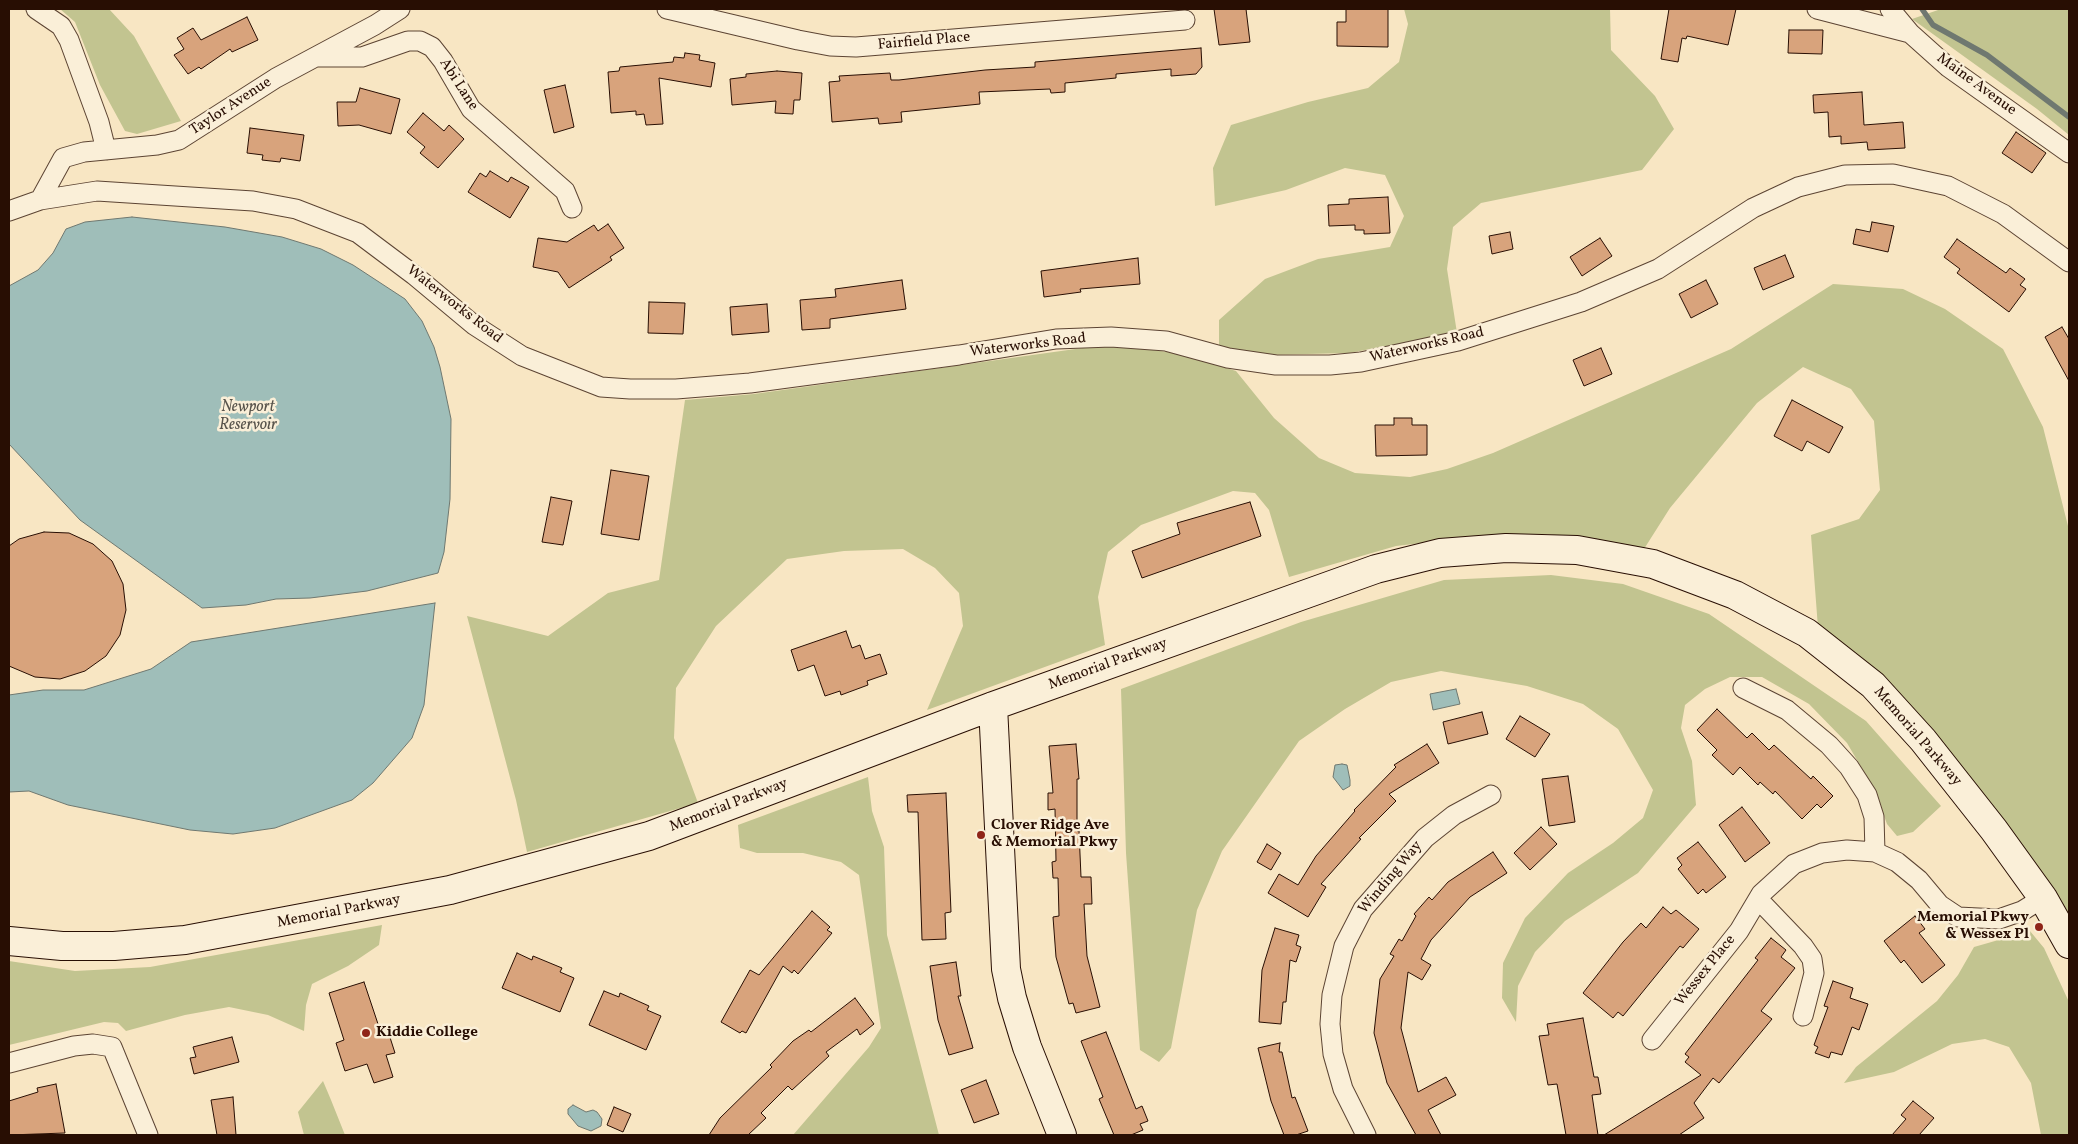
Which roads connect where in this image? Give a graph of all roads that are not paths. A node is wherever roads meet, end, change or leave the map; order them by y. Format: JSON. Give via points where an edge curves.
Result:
{"nodes":[{"id":1,"x":36,"y":9,"type":"edge"},
{"id":2,"x":400,"y":9,"type":"edge"},
{"id":3,"x":668,"y":9,"type":"edge"},
{"id":4,"x":1817,"y":9,"type":"edge"},
{"id":5,"x":1890,"y":9,"type":"edge"},
{"id":6,"x":1185,"y":20,"type":"dead end"},
{"id":7,"x":1910,"y":33,"type":"junction"},
{"id":8,"x":313,"y":57,"type":"junction"},
{"id":9,"x":106,"y":150,"type":"junction"},
{"id":10,"x":2069,"y":153,"type":"edge"},
{"id":11,"x":40,"y":200,"type":"junction"},
{"id":12,"x":572,"y":208,"type":"dead end"},
{"id":13,"x":9,"y":212,"type":"edge"},
{"id":14,"x":2069,"y":262,"type":"edge"},
{"id":15,"x":1743,"y":688,"type":"dead end"},
{"id":16,"x":992,"y":706,"type":"junction"},
{"id":17,"x":1491,"y":796,"type":"dead end"},
{"id":18,"x":1875,"y":852,"type":"junction"},
{"id":19,"x":2043,"y":898,"type":"junction"},
{"id":20,"x":1758,"y":899,"type":"junction"},
{"id":21,"x":9,"y":941,"type":"edge"},
{"id":22,"x":2069,"y":944,"type":"edge"},
{"id":23,"x":1803,"y":1016,"type":"dead end"},
{"id":24,"x":1652,"y":1040,"type":"dead end"},
{"id":25,"x":9,"y":1063,"type":"edge"},
{"id":26,"x":148,"y":1135,"type":"edge"},
{"id":27,"x":1062,"y":1135,"type":"edge"},
{"id":28,"x":1366,"y":1135,"type":"edge"}],
"edges":[{"from":1,"to":9,"type":"street","via":[[61,26],[69,40]]},
{"from":2,"to":8,"type":"street","name":"Taylor Avenue"},
{"from":3,"to":6,"type":"street","name":"Fairfield Place","via":[[798,40],[856,47]]},
{"from":4,"to":7,"type":"street"},
{"from":5,"to":7,"type":"street","name":"Maine Avenue"},
{"from":7,"to":10,"type":"street","name":"Maine Avenue","via":[[1948,66]]},
{"from":8,"to":9,"type":"street","name":"Taylor Avenue","via":[[179,140]]},
{"from":8,"to":12,"type":"street","name":"Abi Lane","via":[[362,57],[408,41],[420,41],[432,47],[471,109],[565,191]]},
{"from":9,"to":11,"type":"street","name":"Taylor Avenue","via":[[63,158]]},
{"from":11,"to":13,"type":"street","name":"Waterworks Road"},
{"from":11,"to":14,"type":"street","name":"Waterworks Road","via":[[97,191],[253,201],[296,209],[358,232],[474,325],[522,356],[601,387],[630,389],[750,383],[1056,339],[1111,337],[1166,341],[1228,358],[1276,365],[1361,362],[1458,341],[1581,302],[1658,269],[1753,208],[1798,187],[1844,175],[1893,174],[1948,186],[2003,214]]},
{"from":15,"to":18,"type":"street","via":[[1787,710],[1829,745],[1849,767],[1867,794],[1874,817]]},
{"from":16,"to":19,"type":"main road","name":"Memorial Parkway","via":[[1376,569],[1440,554],[1506,548],[1577,550],[1652,564],[1735,595],[1807,633],[1872,685],[1924,740]]},
{"from":16,"to":21,"type":"main road","name":"Memorial Parkway","via":[[648,836],[450,890],[185,940],[114,946]]},
{"from":16,"to":27,"type":"main road","via":[[1006,969],[1027,1047]]},
{"from":17,"to":28,"type":"street","name":"Winding Way","via":[[1454,815],[1425,838],[1362,909],[1344,946],[1332,995],[1331,1037],[1343,1089]]},
{"from":18,"to":19,"type":"street","name":"Wessex Place","via":[[1904,868],[1940,905],[1958,917],[1999,919],[2022,911]]},
{"from":18,"to":20,"type":"street","name":"Wessex Place","via":[[1847,850],[1822,853],[1801,861]]},
{"from":19,"to":22,"type":"main road","name":"Memorial Parkway"},
{"from":20,"to":23,"type":"street","via":[[1812,959],[1814,973]]},
{"from":20,"to":24,"type":"street","name":"Wessex Place","via":[[1739,931]]},
{"from":25,"to":26,"type":"street","via":[[74,1046],[112,1047]]}]}
